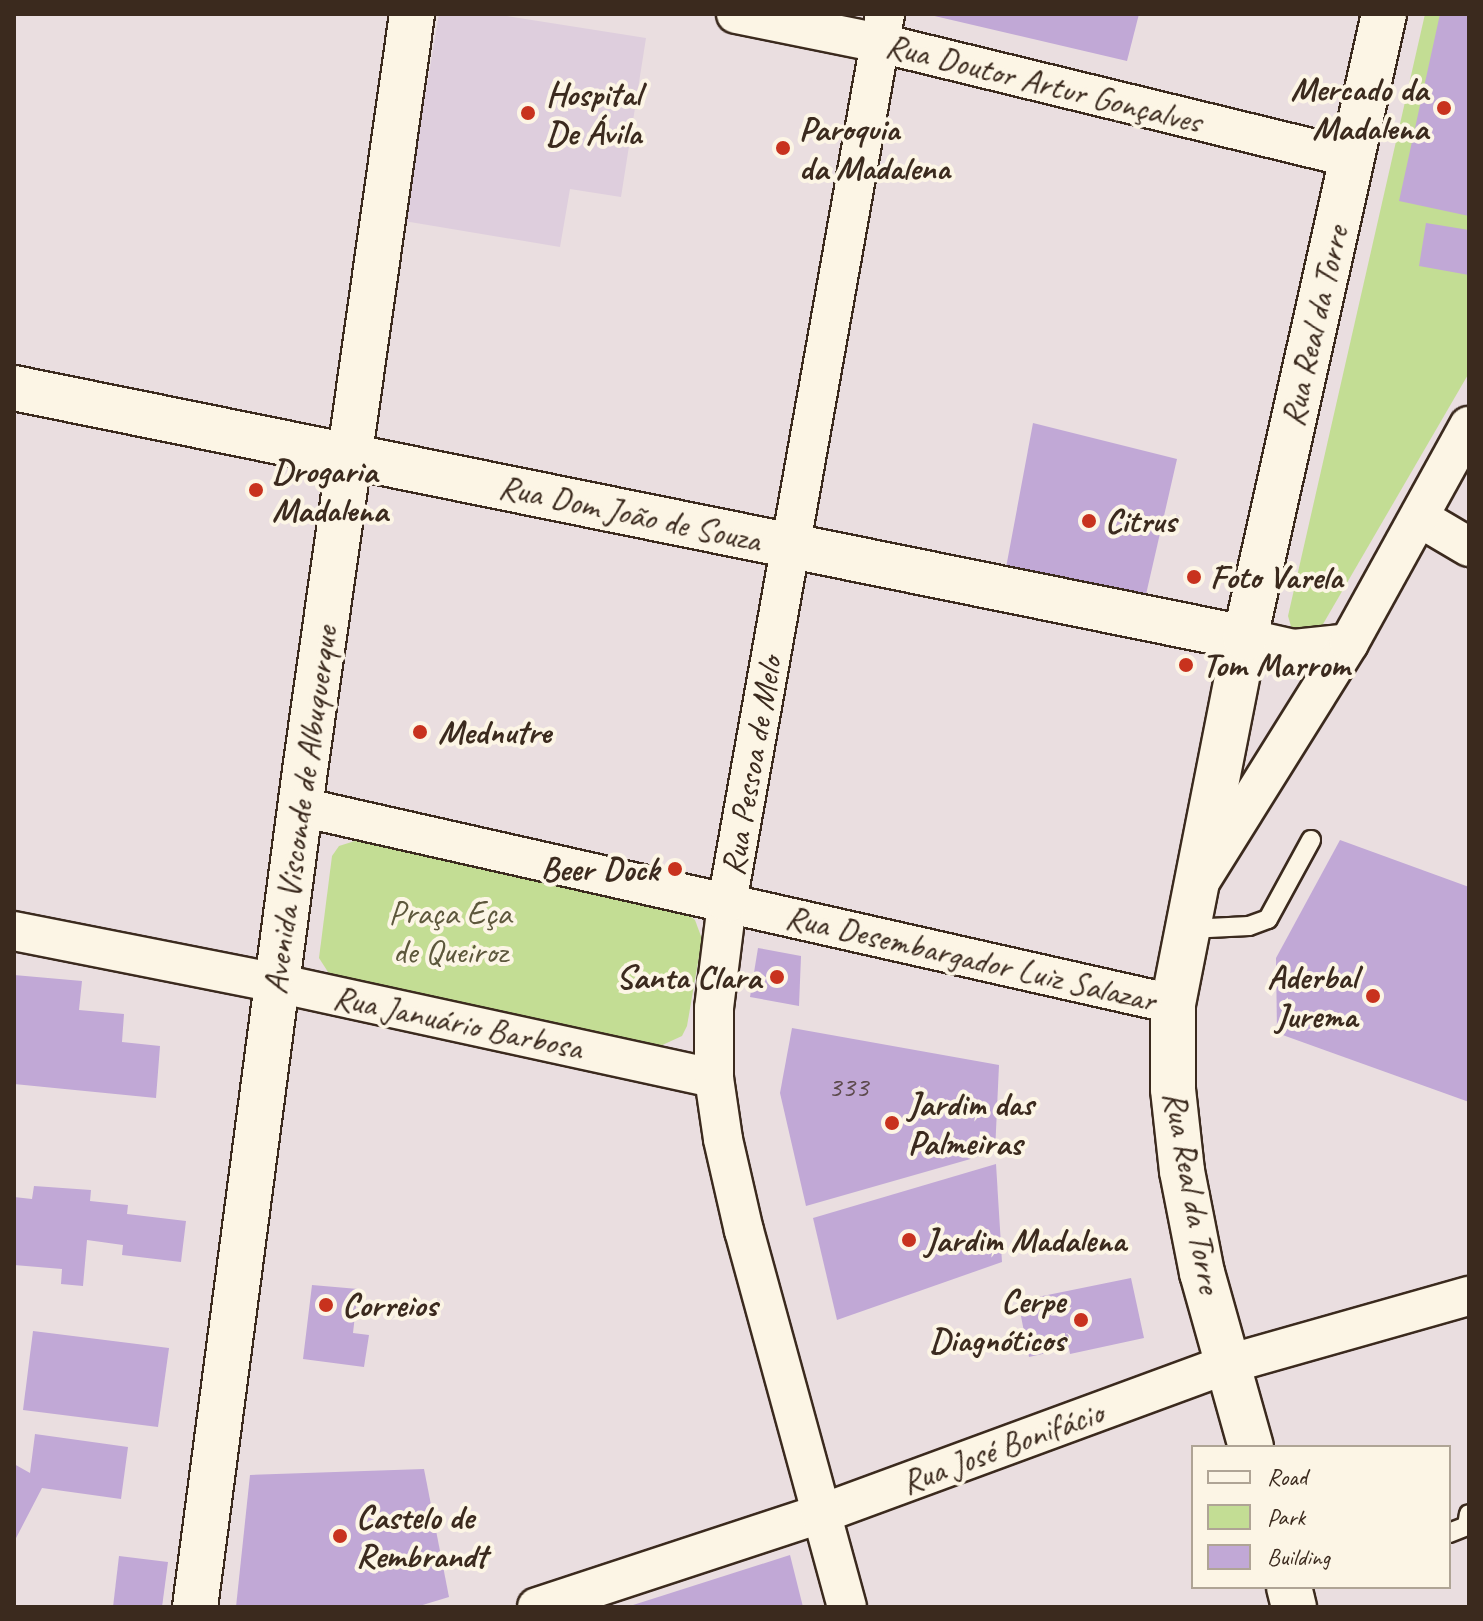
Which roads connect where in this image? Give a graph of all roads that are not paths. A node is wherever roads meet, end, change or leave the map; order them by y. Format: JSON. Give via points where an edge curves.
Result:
{"nodes":[{"id":1,"x":412,"y":14,"type":"edge"},
{"id":2,"x":736,"y":14,"type":"edge"},
{"id":3,"x":1384,"y":14,"type":"edge"},
{"id":4,"x":882,"y":28,"type":"edge"},
{"id":5,"x":1351,"y":158,"type":"junction"},
{"id":6,"x":14,"y":388,"type":"edge"},
{"id":7,"x":1469,"y":426,"type":"edge"},
{"id":8,"x":348,"y":454,"type":"junction"},
{"id":9,"x":1420,"y":518,"type":"junction"},
{"id":10,"x":789,"y":546,"type":"junction"},
{"id":11,"x":1469,"y":547,"type":"edge"},
{"id":12,"x":1245,"y":638,"type":"junction"},
{"id":13,"x":1349,"y":643,"type":"junction"},
{"id":14,"x":301,"y":807,"type":"junction"},
{"id":15,"x":1311,"y":840,"type":"dead end"},
{"id":16,"x":1197,"y":886,"type":"junction"},
{"id":17,"x":727,"y":903,"type":"junction"},
{"id":18,"x":1189,"y":929,"type":"junction"},
{"id":19,"x":14,"y":931,"type":"edge"},
{"id":20,"x":277,"y":983,"type":"junction"},
{"id":21,"x":1173,"y":1004,"type":"junction"},
{"id":22,"x":714,"y":1078,"type":"junction"},
{"id":23,"x":1469,"y":1296,"type":"edge"},
{"id":24,"x":1228,"y":1364,"type":"junction"},
{"id":25,"x":1250,"y":1445,"type":"edge"},
{"id":26,"x":823,"y":1513,"type":"junction"},
{"id":27,"x":1469,"y":1514,"type":"edge"},
{"id":28,"x":1451,"y":1532,"type":"edge"},
{"id":29,"x":195,"y":1607,"type":"edge"},
{"id":30,"x":537,"y":1607,"type":"edge"},
{"id":31,"x":847,"y":1607,"type":"edge"}],
"edges":[{"from":1,"to":8,"type":"main road","name":"Avenida Visconde de Albuquerque"},
{"from":2,"to":4,"type":"street","name":"Rua Doutor Artur Gonçalves"},
{"from":3,"to":5,"type":"main road","name":"Rua Real da Torre"},
{"from":4,"to":5,"type":"street","name":"Rua Doutor Artur Gonçalves"},
{"from":4,"to":10,"type":"street","name":"Rua Pessoa de Melo"},
{"from":5,"to":12,"type":"main road","name":"Rua Real da Torre"},
{"from":6,"to":8,"type":"main road","name":"Rua Dom João de Souza"},
{"from":7,"to":9,"type":"street","name":"Rua Real da Torre"},
{"from":8,"to":10,"type":"main road","name":"Rua Dom João de Souza"},
{"from":8,"to":14,"type":"main road","name":"Avenida Visconde de Albuquerque"},
{"from":9,"to":11,"type":"street"},
{"from":9,"to":13,"type":"street","name":"Rua Real da Torre"},
{"from":10,"to":12,"type":"main road","name":"Rua Dom João de Souza"},
{"from":10,"to":17,"type":"street","name":"Rua Pessoa de Melo"},
{"from":12,"to":13,"type":"street","via":[[1294,649]]},
{"from":12,"to":16,"type":"main road","name":"Rua Real da Torre"},
{"from":13,"to":16,"type":"street","name":"Rua Real da Torre"},
{"from":14,"to":17,"type":"street","name":"Rua Desembargador Luiz Salazar"},
{"from":14,"to":20,"type":"main road","name":"Avenida Visconde de Albuquerque"},
{"from":15,"to":18,"type":"lane","via":[[1268,919],[1249,926]]},
{"from":16,"to":18,"type":"main road","name":"Rua Real da Torre"},
{"from":17,"to":21,"type":"street","name":"Rua Desembargador Luiz Salazar"},
{"from":17,"to":22,"type":"street","name":"Rua Pessoa de Melo","via":[[714,1008]]},
{"from":18,"to":21,"type":"main road","name":"Rua Real da Torre"},
{"from":19,"to":20,"type":"street","name":"Rua Januário Barbosa"},
{"from":20,"to":22,"type":"street","name":"Rua Januário Barbosa"},
{"from":20,"to":29,"type":"main road","name":"Avenida Visconde de Albuquerque"},
{"from":21,"to":24,"type":"main road","name":"Rua Real da Torre","via":[[1173,1089],[1182,1171],[1202,1273]]},
{"from":22,"to":26,"type":"street","name":"Rua Pessoa de Melo","via":[[744,1231]]},
{"from":23,"to":24,"type":"street","name":"Rua José Bonifácio"},
{"from":24,"to":25,"type":"main road","name":"Rua Real da Torre"},
{"from":24,"to":26,"type":"street","name":"Rua José Bonifácio"},
{"from":26,"to":30,"type":"street","name":"Rua José Bonifácio"},
{"from":26,"to":31,"type":"street","name":"Rua Pessoa de Melo"},
{"from":27,"to":28,"type":"lane","via":[[1467,1526]]}]}
